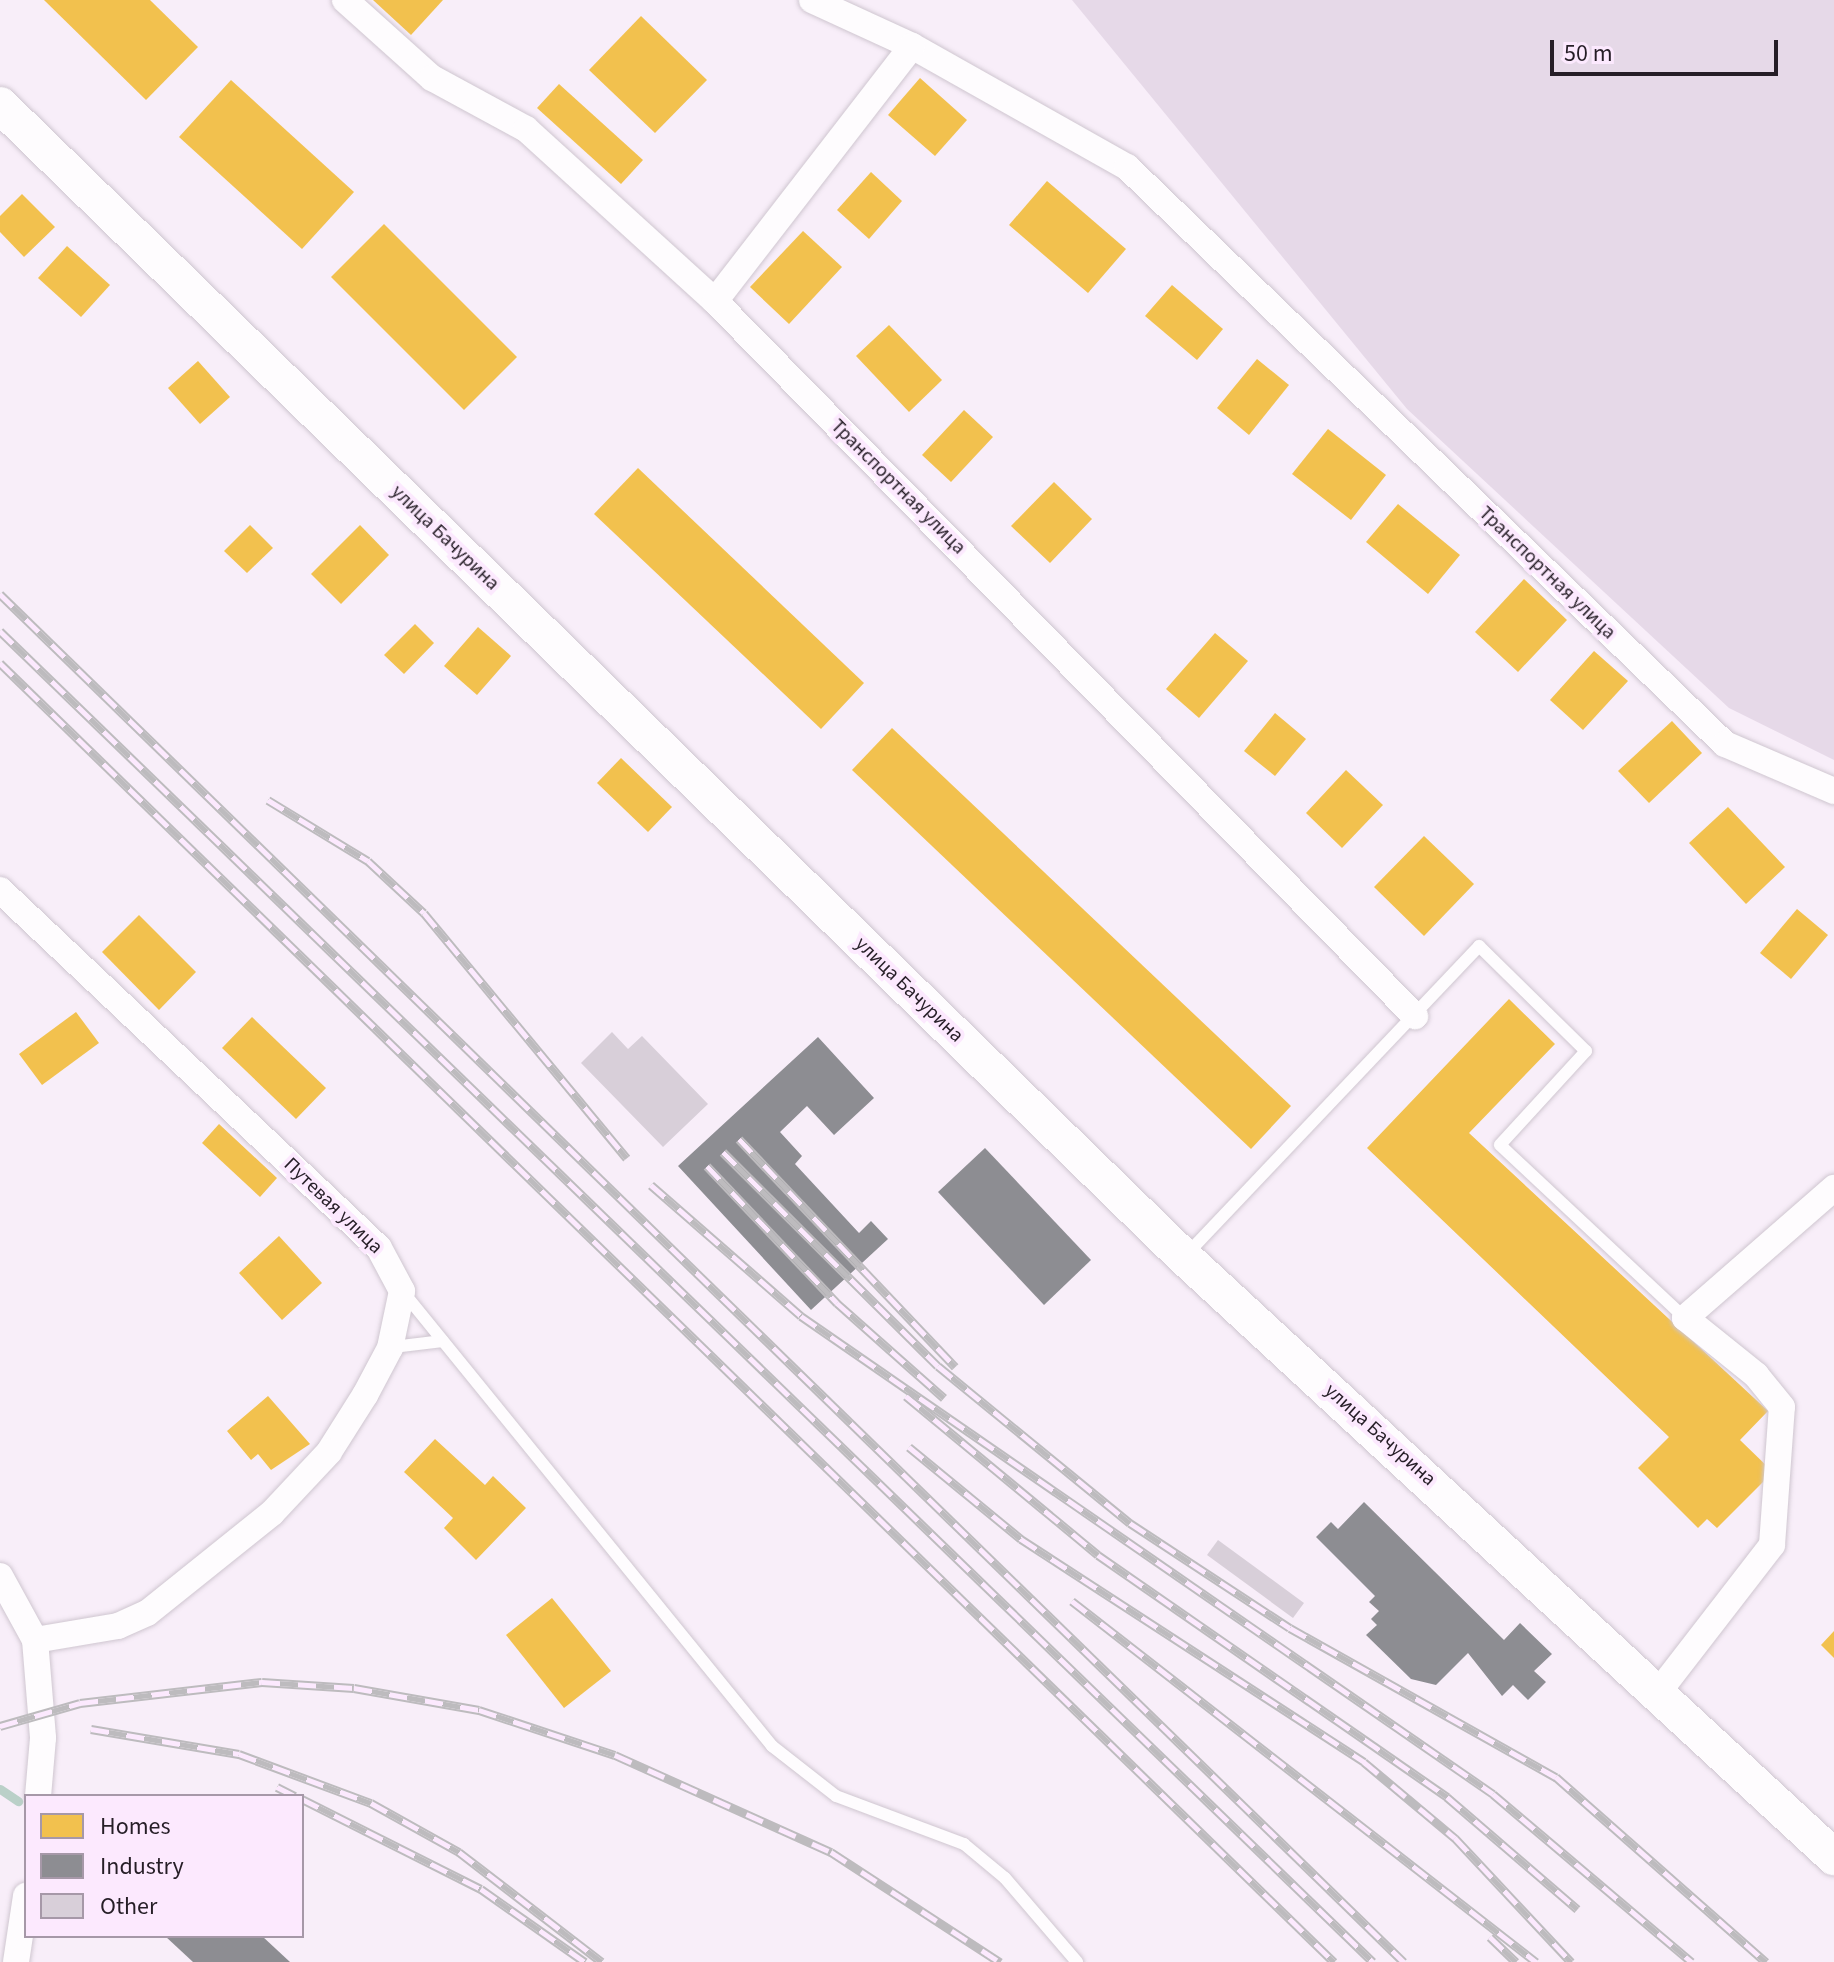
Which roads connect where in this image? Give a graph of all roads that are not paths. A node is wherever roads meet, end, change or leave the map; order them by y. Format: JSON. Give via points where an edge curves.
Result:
{"nodes":[{"id":1,"x":345,"y":0,"type":"edge"},
{"id":2,"x":812,"y":0,"type":"edge"},
{"id":3,"x":912,"y":46,"type":"junction"},
{"id":4,"x":0,"y":105,"type":"edge"},
{"id":5,"x":715,"y":301,"type":"junction"},
{"id":6,"x":1834,"y":791,"type":"edge"},
{"id":7,"x":0,"y":890,"type":"edge"},
{"id":8,"x":1415,"y":1016,"type":"junction"},
{"id":9,"x":1834,"y":1188,"type":"edge"},
{"id":10,"x":1184,"y":1257,"type":"junction"},
{"id":11,"x":402,"y":1291,"type":"junction"},
{"id":12,"x":1685,"y":1318,"type":"junction"},
{"id":13,"x":443,"y":1341,"type":"junction"},
{"id":14,"x":390,"y":1348,"type":"junction"},
{"id":15,"x":0,"y":1576,"type":"edge"},
{"id":16,"x":35,"y":1640,"type":"junction"},
{"id":17,"x":1660,"y":1690,"type":"junction"},
{"id":18,"x":38,"y":1794,"type":"edge"},
{"id":19,"x":1834,"y":1857,"type":"edge"},
{"id":20,"x":24,"y":1909,"type":"edge"},
{"id":21,"x":16,"y":1962,"type":"edge"},
{"id":22,"x":1077,"y":1962,"type":"edge"}],
"edges":[{"from":1,"to":5,"type":"street","name":"Транспортная улица","via":[[432,78],[526,129]]},
{"from":2,"to":3,"type":"street","name":"Транспортная улица"},
{"from":3,"to":5,"type":"street"},
{"from":3,"to":6,"type":"street","name":"Транспортная улица","via":[[1127,167],[1725,744]]},
{"from":4,"to":10,"type":"street","name":"улица Бачурина"},
{"from":5,"to":8,"type":"street","name":"Транспортная улица"},
{"from":7,"to":11,"type":"street","name":"Путевая улица","via":[[379,1248]]},
{"from":8,"to":10,"type":"lane"},
{"from":8,"to":12,"type":"lane","via":[[1479,946],[1586,1051],[1500,1145]]},
{"from":9,"to":12,"type":"street"},
{"from":10,"to":17,"type":"street","name":"улица Бачурина"},
{"from":11,"to":13,"type":"lane"},
{"from":11,"to":14,"type":"street"},
{"from":12,"to":17,"type":"street","via":[[1756,1375],[1782,1407],[1772,1545]]},
{"from":13,"to":14,"type":"lane","via":[[420,1339]]},
{"from":13,"to":22,"type":"lane","via":[[772,1746],[836,1796],[964,1844],[1005,1878]]},
{"from":14,"to":16,"type":"street","via":[[329,1452],[234,1547],[147,1613],[118,1626]]},
{"from":15,"to":16,"type":"street"},
{"from":16,"to":18,"type":"street","via":[[43,1738]]},
{"from":17,"to":19,"type":"street","name":"улица Бачурина"},
{"from":20,"to":21,"type":"street"}]}
